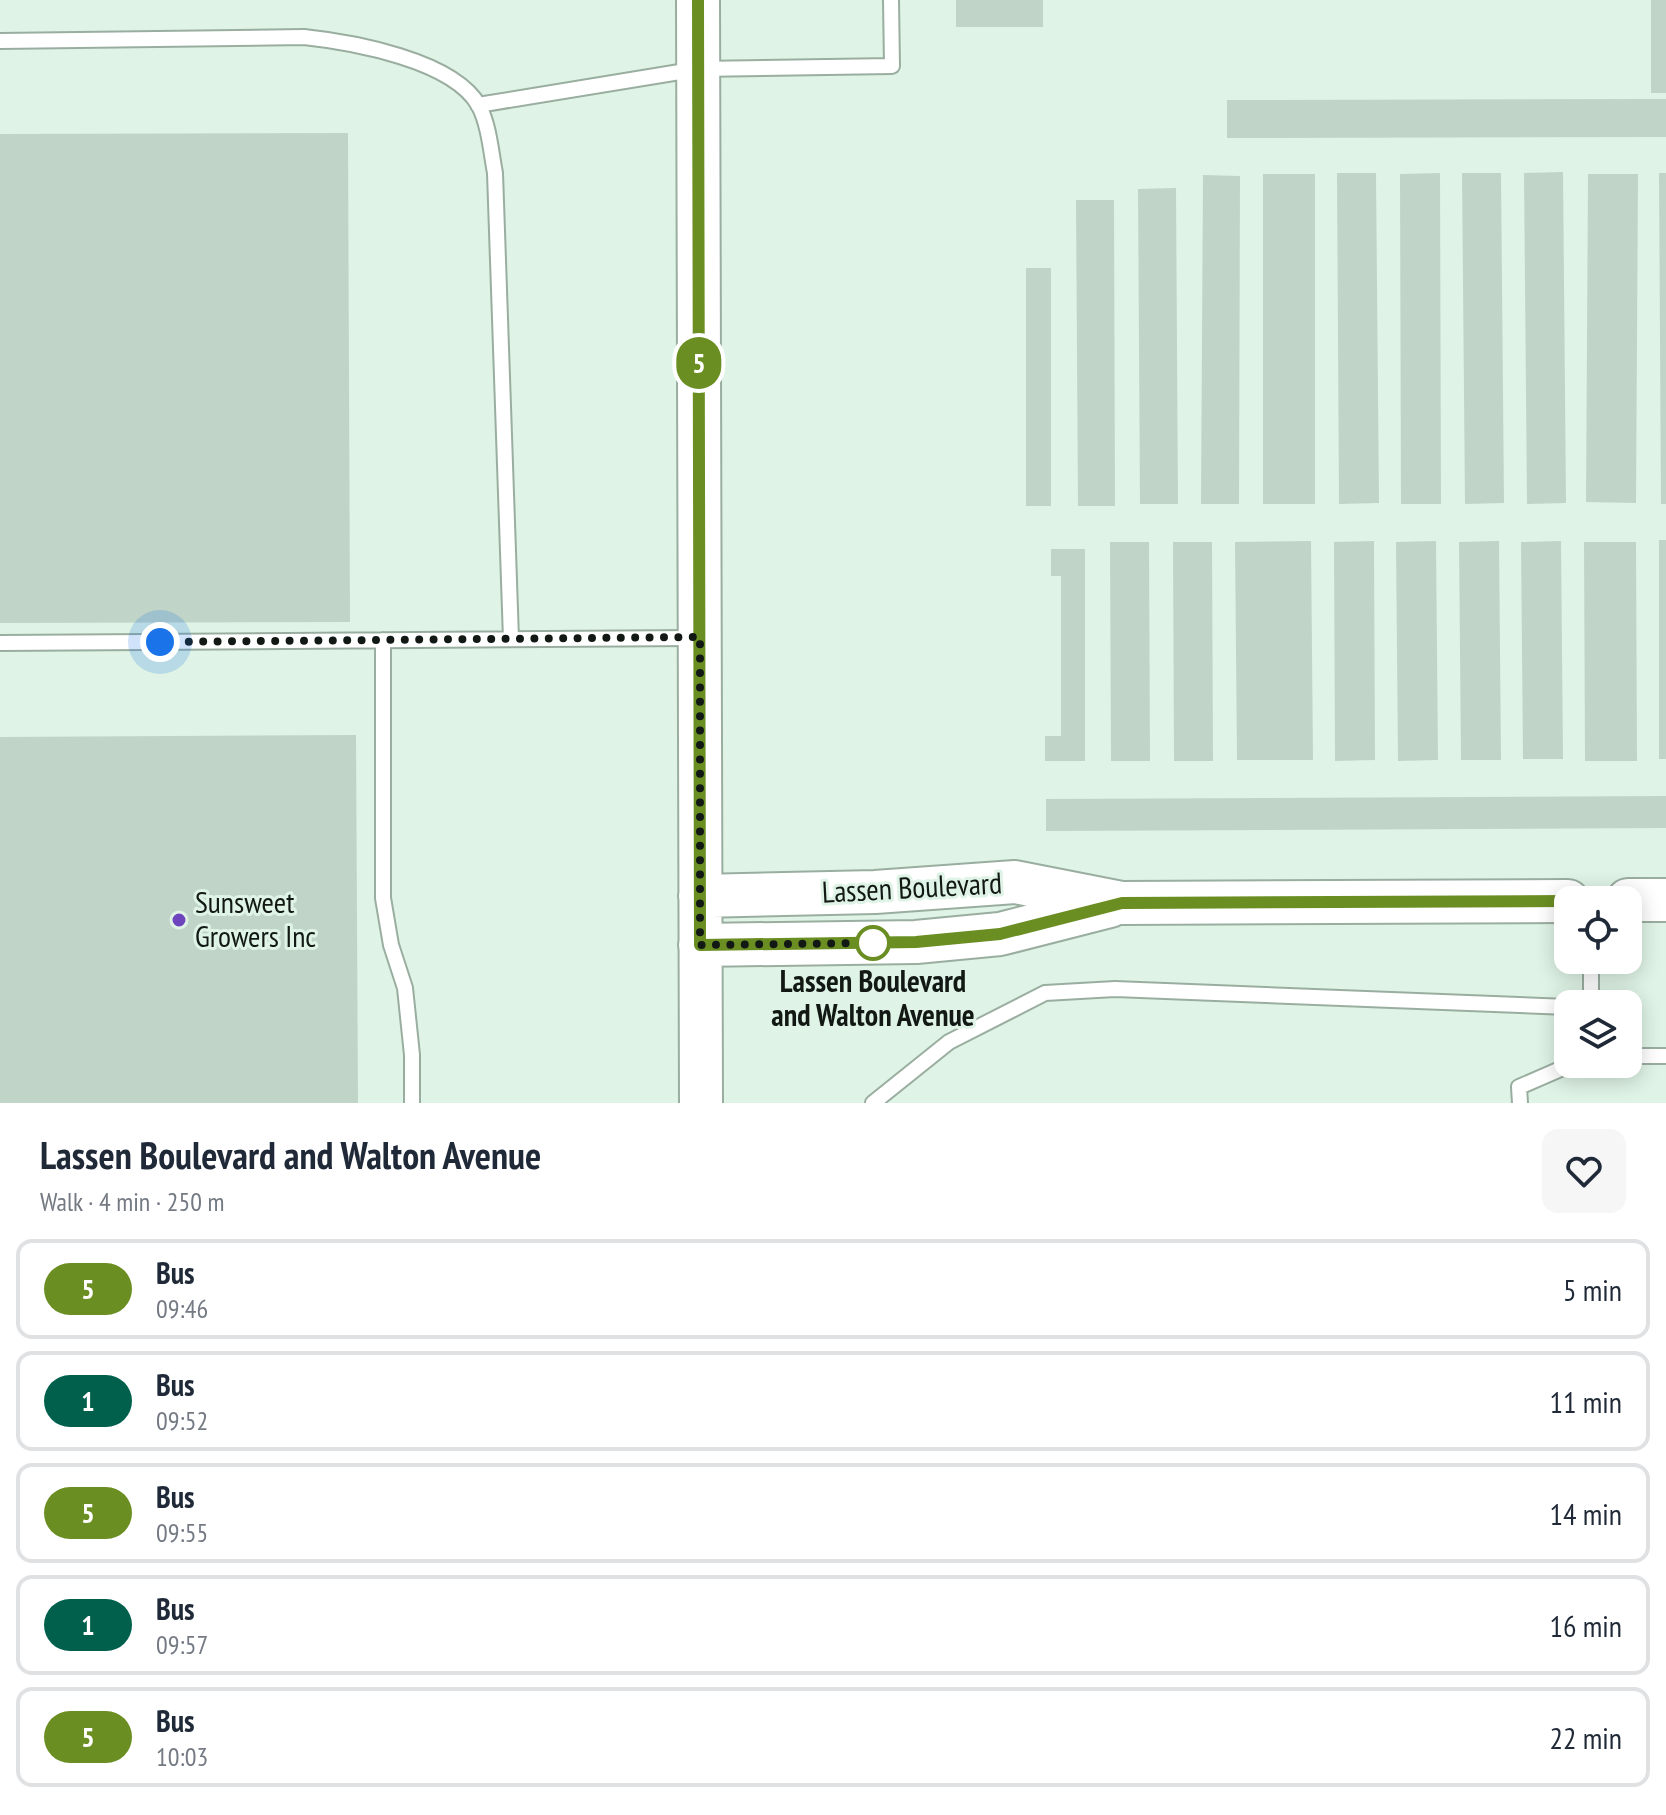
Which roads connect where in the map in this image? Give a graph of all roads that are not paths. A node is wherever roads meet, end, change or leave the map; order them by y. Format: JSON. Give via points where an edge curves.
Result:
{"nodes":[{"id":1,"x":698,"y":0,"type":"edge"},
{"id":2,"x":891,"y":0,"type":"edge"},
{"id":3,"x":0,"y":41,"type":"edge"},
{"id":4,"x":698,"y":69,"type":"junction"},
{"id":5,"x":478,"y":105,"type":"junction"},
{"id":6,"x":700,"y":637,"type":"junction"},
{"id":7,"x":511,"y":639,"type":"junction"},
{"id":8,"x":383,"y":640,"type":"junction"},
{"id":9,"x":0,"y":643,"type":"edge"},
{"id":10,"x":700,"y":896,"type":"junction"},
{"id":11,"x":1642,"y":900,"type":"edge"},
{"id":12,"x":1666,"y":900,"type":"edge"},
{"id":13,"x":1554,"y":901,"type":"edge"},
{"id":14,"x":1122,"y":903,"type":"junction"},
{"id":15,"x":700,"y":945,"type":"junction"},
{"id":16,"x":1554,"y":1006,"type":"edge"},
{"id":17,"x":1642,"y":1056,"type":"edge"},
{"id":18,"x":1666,"y":1056,"type":"edge"},
{"id":19,"x":1554,"y":1072,"type":"edge"},
{"id":20,"x":412,"y":1103,"type":"edge"},
{"id":21,"x":701,"y":1103,"type":"edge"},
{"id":22,"x":873,"y":1103,"type":"edge"},
{"id":23,"x":1520,"y":1103,"type":"edge"}],
"edges":[{"from":1,"to":4,"type":"street"},
{"from":2,"to":4,"type":"lane","via":[[892,66]]},
{"from":3,"to":5,"type":"lane","via":[[344,41],[430,67]]},
{"from":4,"to":5,"type":"lane"},
{"from":4,"to":6,"type":"street"},
{"from":5,"to":7,"type":"lane","via":[[495,173]]},
{"from":6,"to":7,"type":"lane"},
{"from":6,"to":10,"type":"street"},
{"from":7,"to":8,"type":"lane"},
{"from":8,"to":9,"type":"lane"},
{"from":8,"to":20,"type":"lane","via":[[383,898],[405,988]]},
{"from":10,"to":14,"type":"street","name":"Lassen Boulevard","via":[[1015,882]]},
{"from":10,"to":15,"type":"street"},
{"from":11,"to":12,"type":"street"},
{"from":13,"to":14,"type":"street","name":"Lassen Boulevard"},
{"from":14,"to":15,"type":"street","name":"Lassen Boulevard","via":[[1000,934],[916,942]]},
{"from":15,"to":21,"type":"street"},
{"from":16,"to":22,"type":"lane","via":[[1115,989],[1045,993],[949,1042]]},
{"from":17,"to":18,"type":"lane"},
{"from":19,"to":23,"type":"lane","via":[[1519,1087]]}]}
